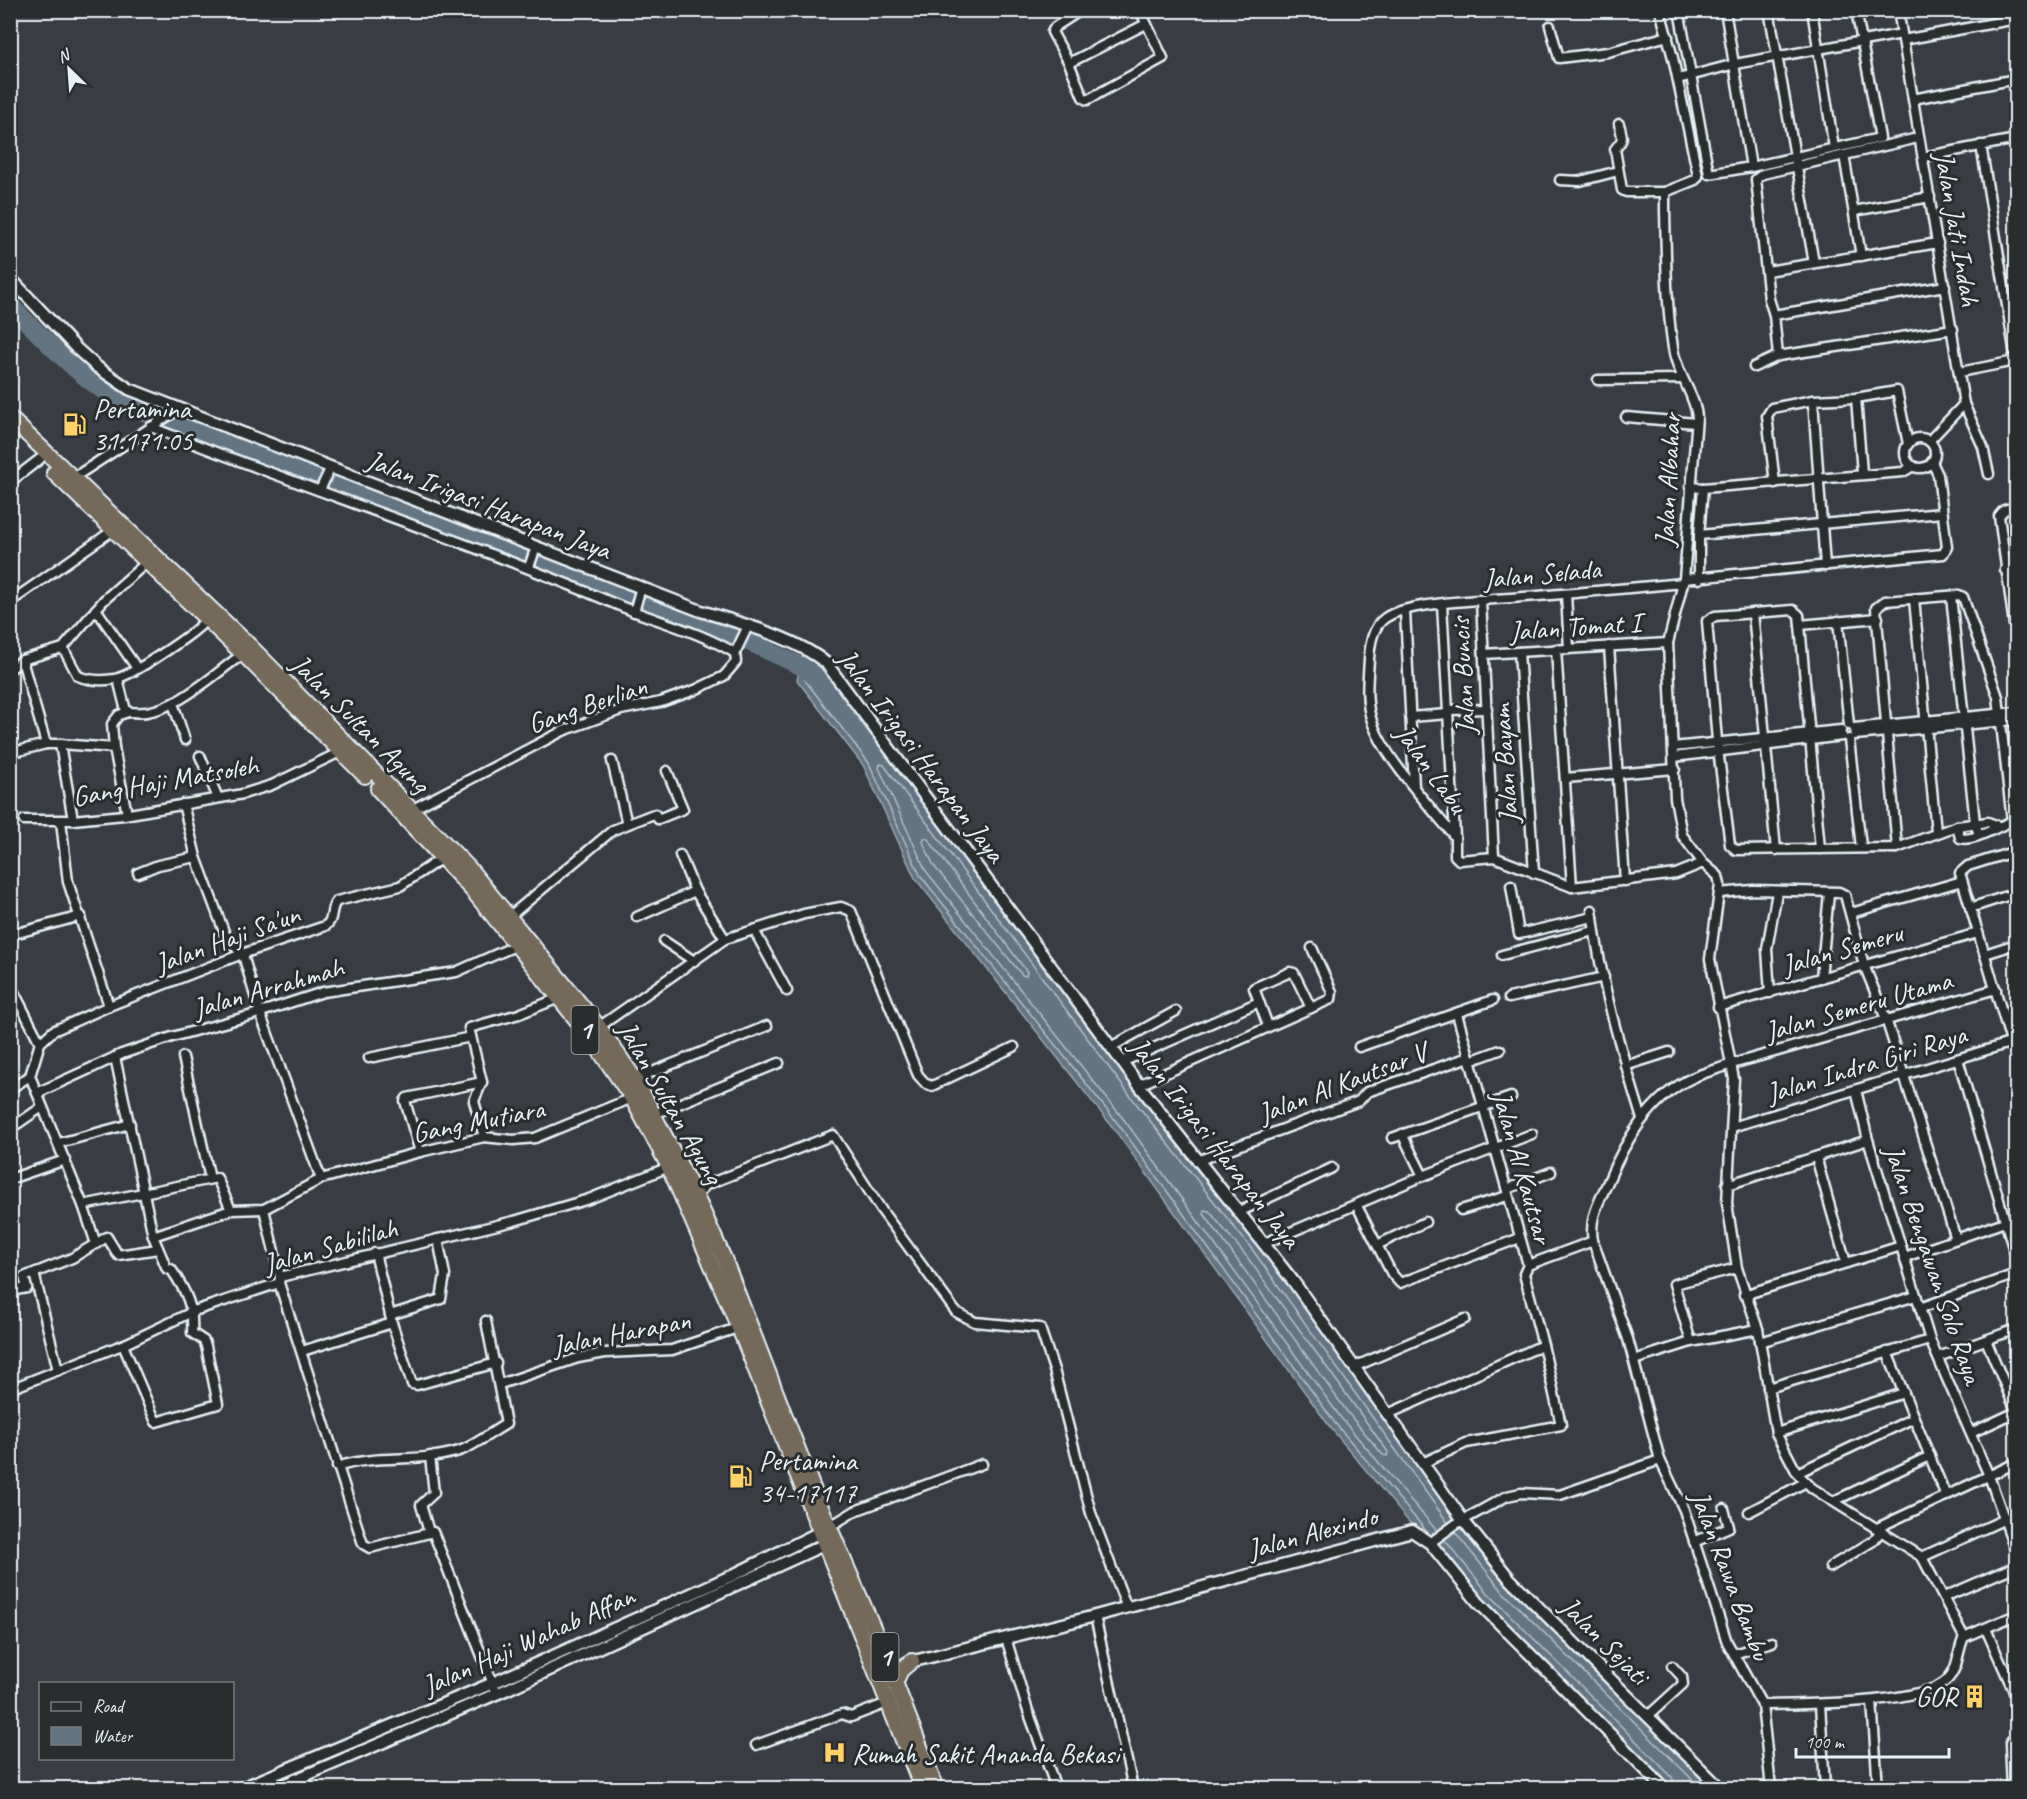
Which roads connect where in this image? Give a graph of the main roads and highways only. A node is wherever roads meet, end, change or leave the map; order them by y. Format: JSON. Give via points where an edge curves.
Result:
{"nodes":[{"id":1,"x":10,"y":418,"type":"edge"},
{"id":2,"x":10,"y":430,"type":"edge"},
{"id":3,"x":43,"y":456,"type":"junction"},
{"id":4,"x":156,"y":567,"type":"junction"},
{"id":5,"x":594,"y":1030,"type":"junction"},
{"id":6,"x":744,"y":1326,"type":"junction"},
{"id":7,"x":883,"y":1666,"type":"junction"},
{"id":8,"x":895,"y":1683,"type":"junction"},
{"id":9,"x":895,"y":1699,"type":"junction"},
{"id":10,"x":922,"y":1788,"type":"edge"},
{"id":11,"x":936,"y":1788,"type":"edge"}],
"edges":[{"from":1,"to":3,"type":"highway","name":"Jalan Sultan Agung","number":"1"},
{"from":2,"to":3,"type":"highway","name":"Jalan Sultan Agung","number":"1"},
{"from":3,"to":4,"type":"highway","name":"Jalan Sultan Agung","number":"1","via":[[112,531]]},
{"from":3,"to":4,"type":"highway","name":"Jalan Sultan Agung","number":"1","via":[[73,478]]},
{"from":4,"to":5,"type":"highway","name":"Jalan Sultan Agung","number":"1","via":[[442,858],[559,998]]},
{"from":4,"to":5,"type":"highway","name":"Jalan Sultan Agung","number":"1","via":[[249,645],[468,867],[510,916]]},
{"from":5,"to":6,"type":"highway","name":"Jalan Sultan Agung","number":"1","via":[[669,1167]]},
{"from":5,"to":6,"type":"highway","name":"Jalan Sultan Agung","number":"1","via":[[635,1079],[696,1196]]},
{"from":6,"to":7,"type":"highway","name":"Jalan Sultan Agung","number":"1"},
{"from":7,"to":8,"type":"highway","name":"Jalan Sultan Agung","number":"1"},
{"from":7,"to":8,"type":"highway","via":[[912,1661]]},
{"from":7,"to":9,"type":"highway","name":"Jalan Sultan Agung","number":"1"},
{"from":8,"to":9,"type":"highway","name":"Jalan Sultan Agung","number":"1"},
{"from":9,"to":10,"type":"highway","name":"Jalan Sultan Agung","number":"1"},
{"from":9,"to":11,"type":"highway","name":"Jalan Sultan Agung","number":"1"}]}
